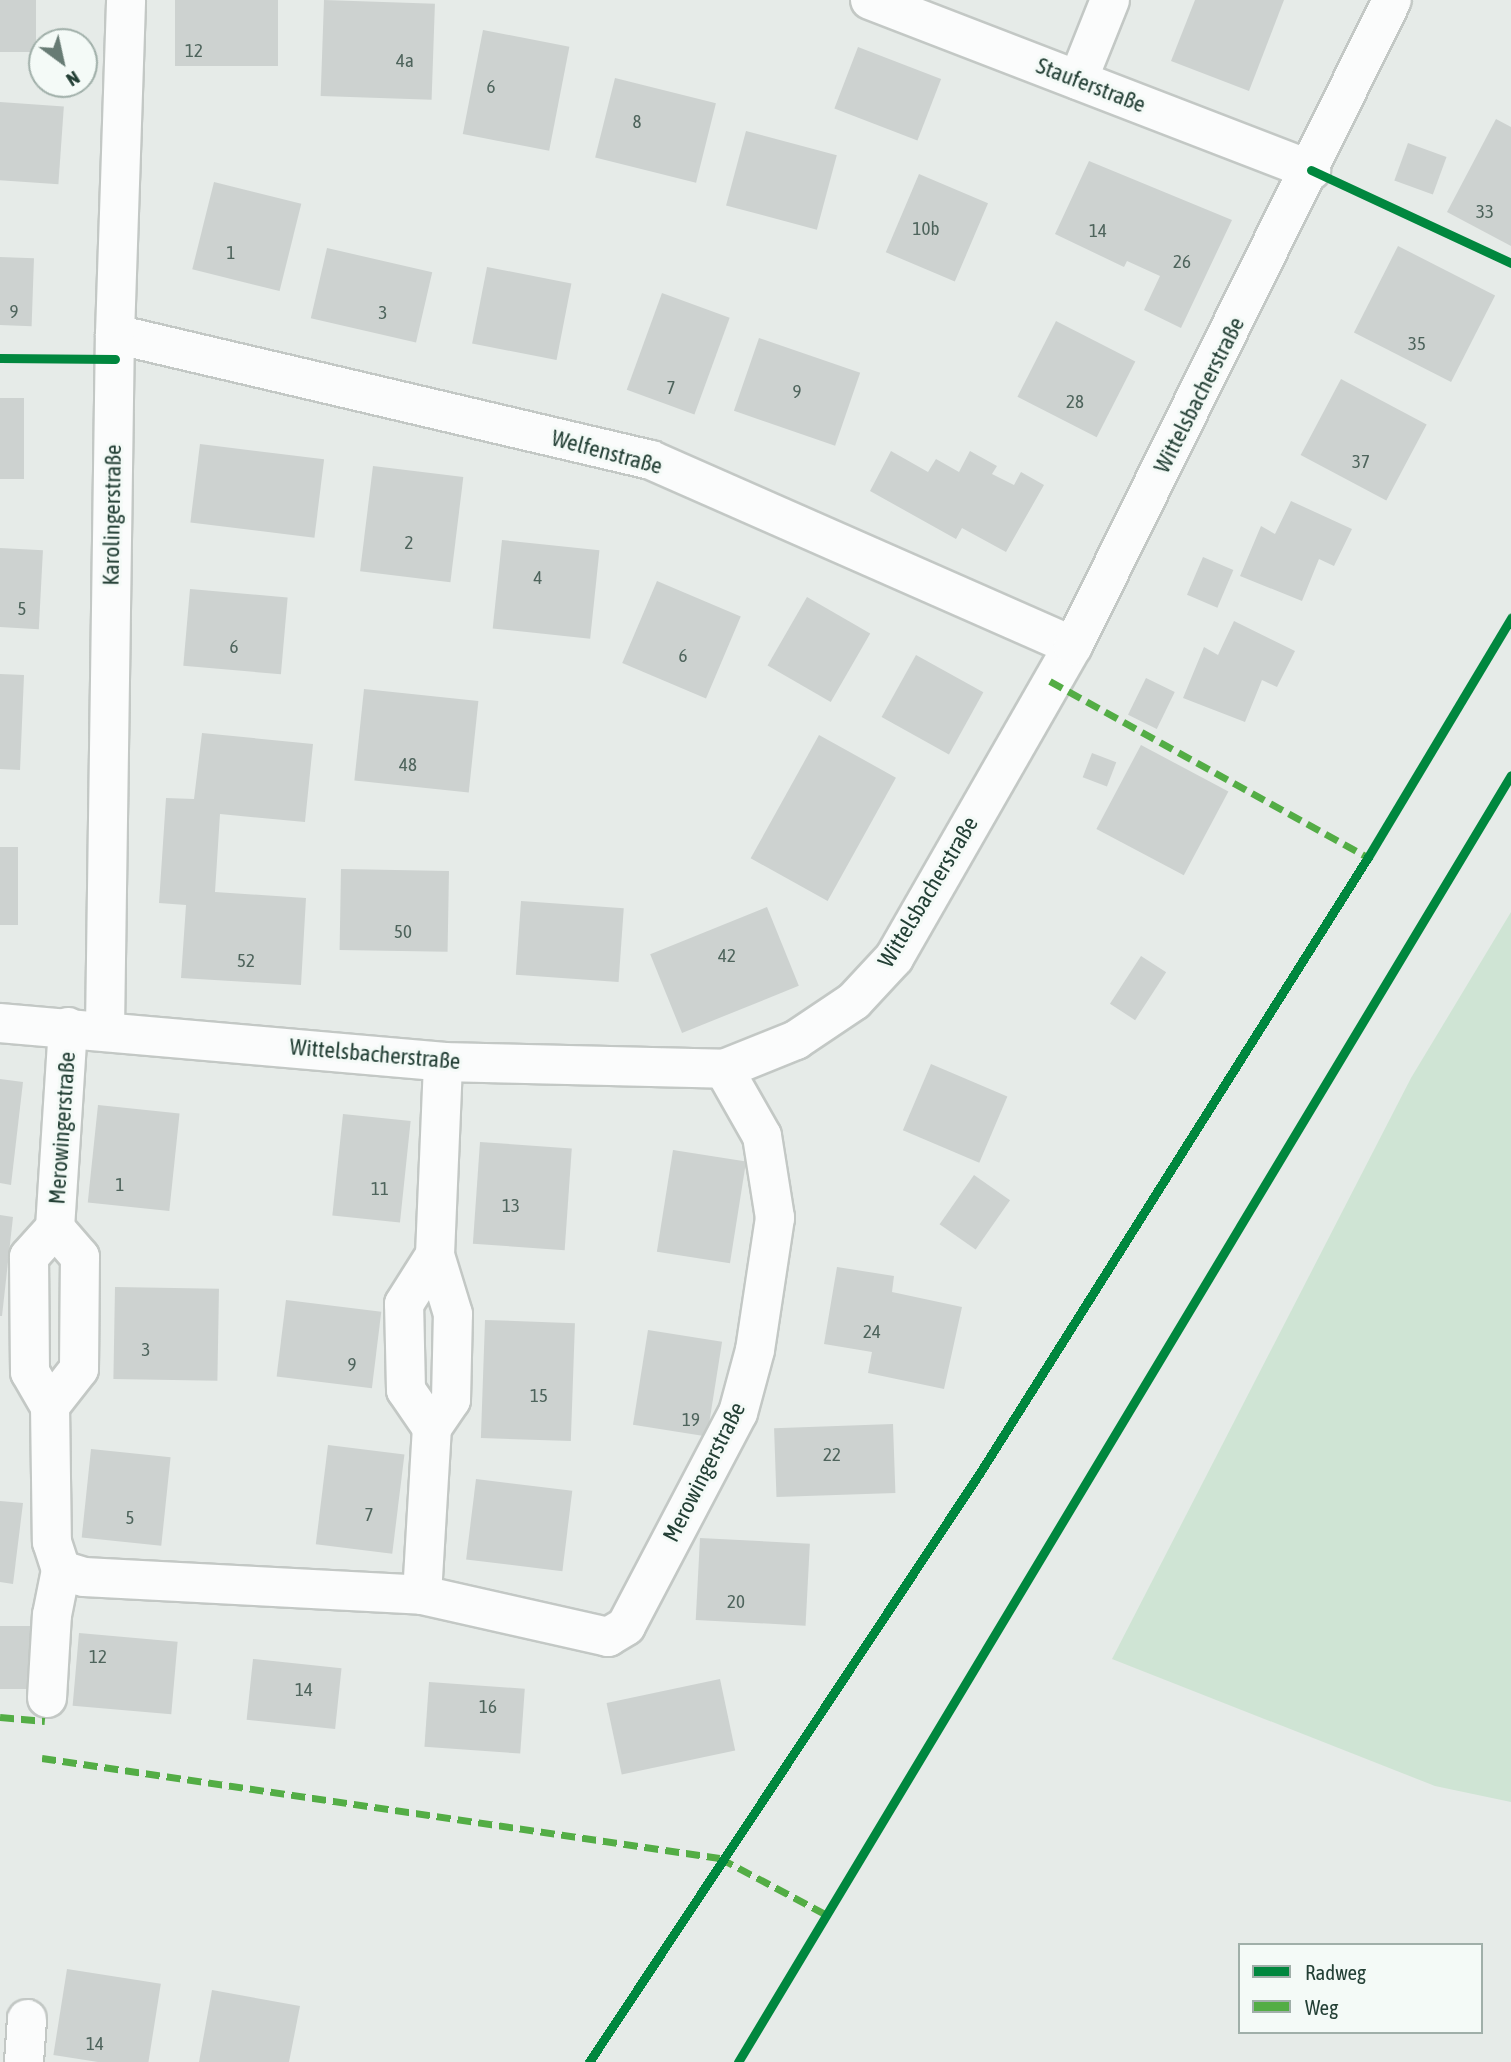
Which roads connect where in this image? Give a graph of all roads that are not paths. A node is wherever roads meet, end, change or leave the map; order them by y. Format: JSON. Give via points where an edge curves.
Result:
{"nodes":[{"id":1,"x":126,"y":0,"type":"edge"},
{"id":2,"x":870,"y":0,"type":"edge"},
{"id":3,"x":1110,"y":0,"type":"edge"},
{"id":4,"x":1392,"y":0,"type":"edge"},
{"id":5,"x":1078,"y":80,"type":"junction"},
{"id":6,"x":1311,"y":170,"type":"junction"},
{"id":7,"x":115,"y":334,"type":"junction"},
{"id":8,"x":1073,"y":646,"type":"junction"},
{"id":9,"x":0,"y":1023,"type":"edge"},
{"id":10,"x":87,"y":1028,"type":"junction"},
{"id":11,"x":443,"y":1062,"type":"junction"},
{"id":12,"x":724,"y":1069,"type":"junction"},
{"id":13,"x":55,"y":1228,"type":"junction"},
{"id":14,"x":50,"y":1406,"type":"junction"},
{"id":15,"x":61,"y":1570,"type":"junction"},
{"id":16,"x":422,"y":1595,"type":"junction"},
{"id":17,"x":47,"y":1698,"type":"dead end"},
{"id":18,"x":27,"y":2019,"type":"dead end"},
{"id":19,"x":24,"y":2062,"type":"edge"}],
"edges":[{"from":1,"to":7,"type":"street","name":"Karolingerstraße"},
{"from":2,"to":5,"type":"street","name":"Stauferstraße"},
{"from":3,"to":5,"type":"street"},
{"from":4,"to":6,"type":"street","name":"Wittelsbacherstraße"},
{"from":5,"to":6,"type":"street","name":"Stauferstraße"},
{"from":6,"to":8,"type":"street","name":"Wittelsbacherstraße"},
{"from":7,"to":8,"type":"street","name":"Welfenstraße","via":[[650,460]]},
{"from":7,"to":10,"type":"street","name":"Karolingerstraße"},
{"from":8,"to":12,"type":"street","name":"Wittelsbacherstraße","via":[[894,958],[855,1001],[796,1040]]},
{"from":9,"to":10,"type":"street","name":"Wittelsbacherstraße"},
{"from":10,"to":11,"type":"street","name":"Wittelsbacherstraße"},
{"from":10,"to":13,"type":"street","name":"Merowingerstraße"},
{"from":11,"to":12,"type":"street","name":"Wittelsbacherstraße"},
{"from":11,"to":16,"type":"street","via":[[435,1255],[404,1304],[406,1391],[432,1427]]},
{"from":12,"to":16,"type":"street","name":"Merowingerstraße","via":[[762,1136],[775,1217],[755,1350],[738,1413],[626,1626],[608,1637]]},
{"from":13,"to":14,"type":"street","name":"Merowingerstraße","via":[[29,1256],[30,1372]]},
{"from":13,"to":14,"type":"street","name":"Merowingerstraße","via":[[80,1257],[79,1369]]},
{"from":14,"to":15,"type":"street","name":"Merowingerstraße","via":[[52,1542]]},
{"from":15,"to":16,"type":"street","name":"Merowingerstraße","via":[[84,1577]]},
{"from":15,"to":17,"type":"street","name":"Merowingerstraße","via":[[52,1615]]},
{"from":18,"to":19,"type":"street"}]}
